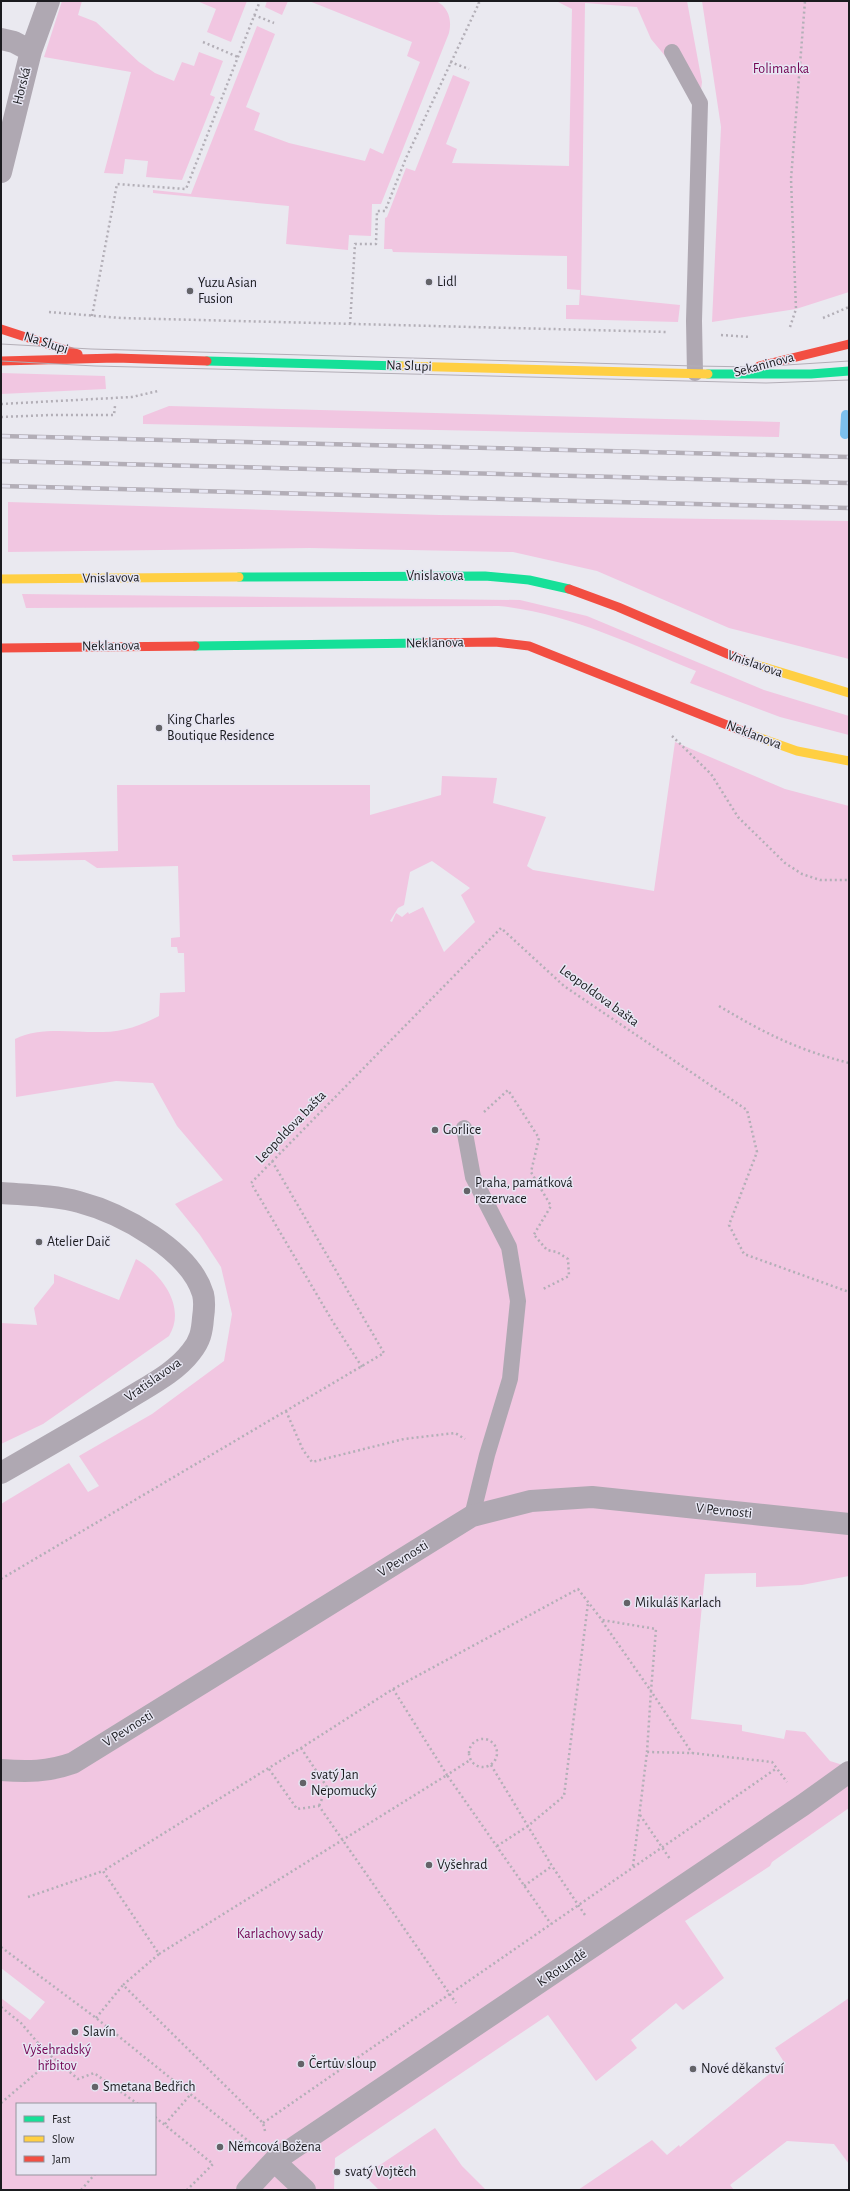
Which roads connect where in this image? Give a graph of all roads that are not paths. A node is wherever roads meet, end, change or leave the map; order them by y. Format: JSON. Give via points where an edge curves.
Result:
{"nodes":[{"id":1,"x":49,"y":1,"type":"edge"},
{"id":2,"x":1,"y":39,"type":"edge"},
{"id":3,"x":31,"y":51,"type":"junction"},
{"id":4,"x":672,"y":52,"type":"dead end"},
{"id":5,"x":1,"y":172,"type":"edge"},
{"id":6,"x":1,"y":329,"type":"edge"},
{"id":7,"x":849,"y":344,"type":"edge"},
{"id":8,"x":90,"y":358,"type":"junction"},
{"id":9,"x":1,"y":361,"type":"edge"},
{"id":10,"x":849,"y":371,"type":"edge"},
{"id":11,"x":695,"y":373,"type":"junction"},
{"id":12,"x":727,"y":374,"type":"junction"},
{"id":13,"x":1,"y":579,"type":"edge"},
{"id":14,"x":1,"y":648,"type":"edge"},
{"id":15,"x":849,"y":693,"type":"edge"},
{"id":16,"x":849,"y":761,"type":"edge"},
{"id":17,"x":464,"y":1128,"type":"road end"},
{"id":18,"x":1,"y":1193,"type":"edge"},
{"id":19,"x":1,"y":1473,"type":"edge"},
{"id":20,"x":472,"y":1516,"type":"junction"},
{"id":21,"x":849,"y":1524,"type":"edge"},
{"id":22,"x":1,"y":1770,"type":"edge"},
{"id":23,"x":849,"y":1772,"type":"edge"},
{"id":24,"x":274,"y":2161,"type":"junction"},
{"id":25,"x":247,"y":2190,"type":"edge"},
{"id":26,"x":305,"y":2190,"type":"edge"}],
"edges":[{"from":1,"to":3,"type":"street","name":"Horská"},
{"from":2,"to":3,"type":"street","via":[[14,42]]},
{"from":3,"to":5,"type":"street","name":"Horská"},
{"from":4,"to":11,"type":"lane","via":[[700,104]]},
{"from":6,"to":8,"type":"street","name":"Na Slupi"},
{"from":7,"to":12,"type":"street","name":"Sekaninova"},
{"from":8,"to":9,"type":"street","name":"Na Slupi"},
{"from":8,"to":11,"type":"street","name":"Na Slupi"},
{"from":10,"to":12,"type":"street","name":"Sekaninova","via":[[812,374]]},
{"from":11,"to":12,"type":"street","name":"Na Slupi"},
{"from":13,"to":15,"type":"street","name":"Vnislavova","via":[[453,576],[498,577],[548,583],[598,598],[729,655]]},
{"from":14,"to":16,"type":"street","name":"Neklanova","via":[[487,642],[529,646],[764,740],[797,751]]},
{"from":17,"to":20,"type":"lane","via":[[473,1177],[509,1247],[518,1301],[510,1379]]},
{"from":18,"to":19,"type":"street","name":"Vratislavova","via":[[54,1197],[80,1202],[133,1224],[151,1234],[186,1265],[197,1281],[204,1304],[199,1342],[180,1365],[67,1436]]},
{"from":20,"to":21,"type":"street","name":"V Pevnosti","via":[[531,1502],[592,1497]]},
{"from":20,"to":22,"type":"street","name":"V Pevnosti","via":[[73,1763],[53,1770]]},
{"from":23,"to":24,"type":"street","name":"K Rotundě"},
{"from":24,"to":25,"type":"street","name":"K Rotundě"},
{"from":24,"to":26,"type":"street"}]}
